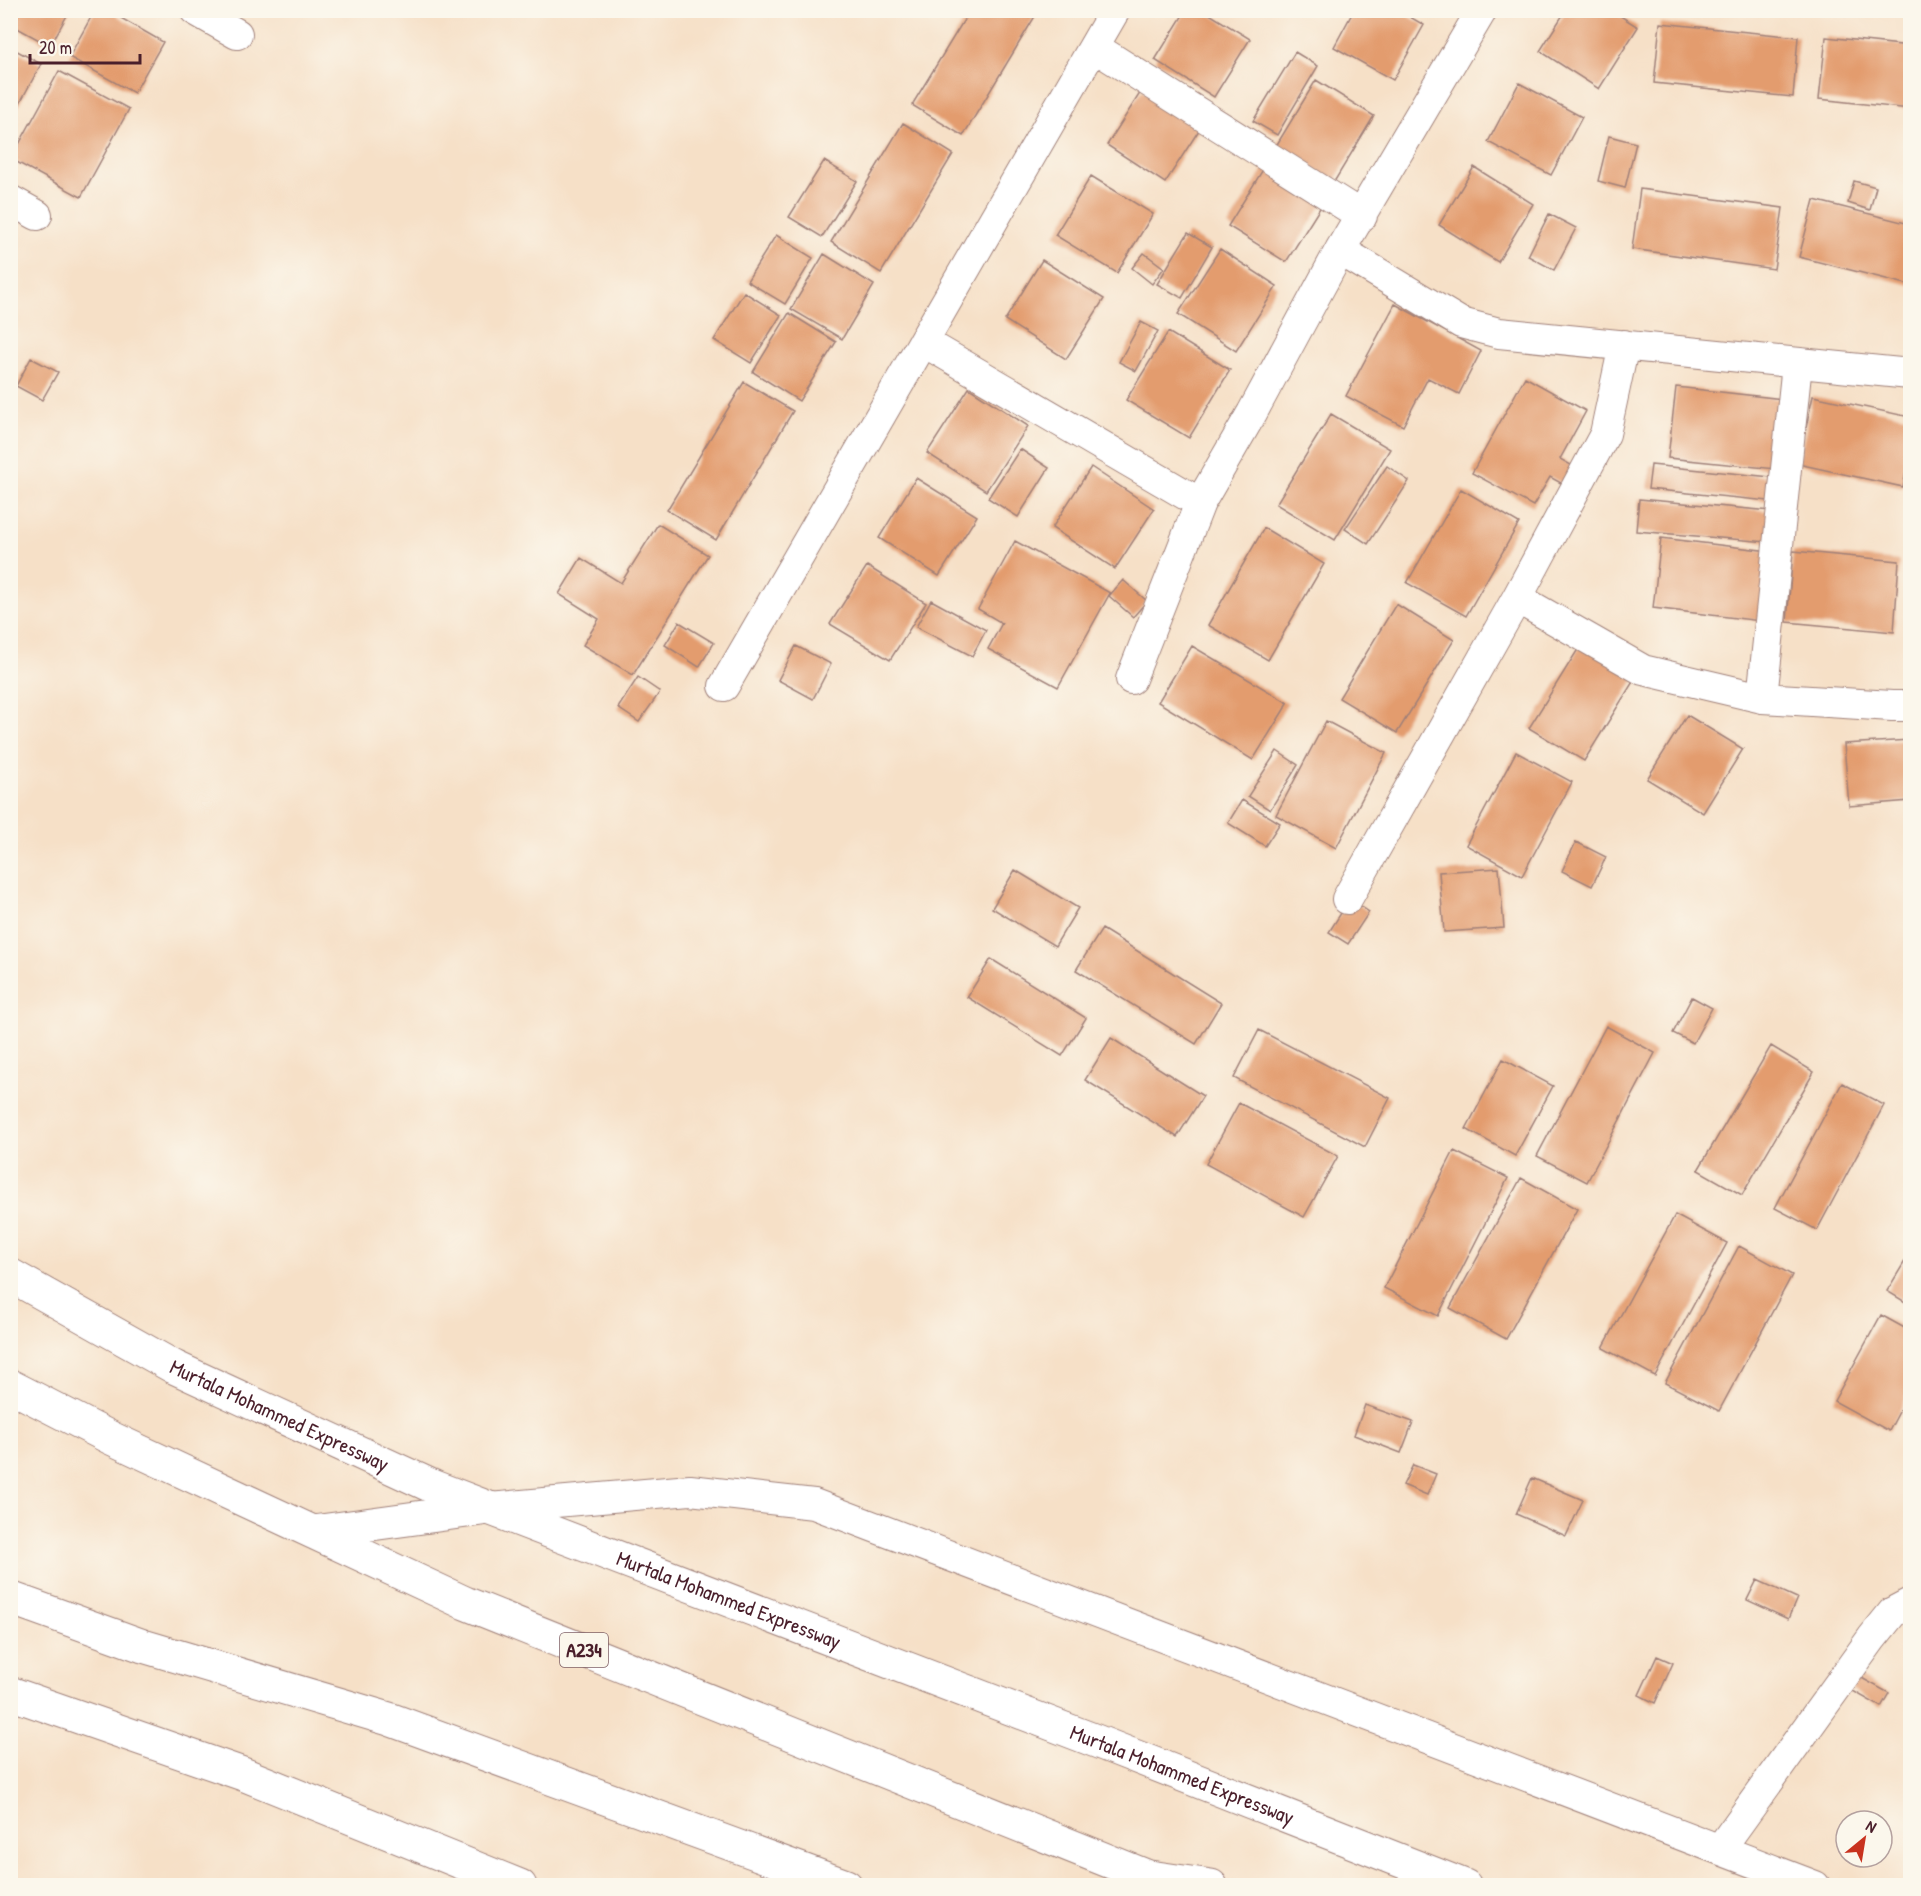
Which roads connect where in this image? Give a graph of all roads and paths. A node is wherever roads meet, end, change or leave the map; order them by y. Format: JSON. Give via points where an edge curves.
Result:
{"nodes":[{"id":1,"x":195,"y":10,"type":"edge"},
{"id":2,"x":1115,"y":10,"type":"edge"},
{"id":3,"x":1482,"y":10,"type":"edge"},
{"id":4,"x":237,"y":34,"type":"dead end"},
{"id":5,"x":1094,"y":47,"type":"junction"},
{"id":6,"x":10,"y":200,"type":"edge"},
{"id":7,"x":37,"y":215,"type":"dead end"},
{"id":8,"x":1362,"y":216,"type":"junction"},
{"id":9,"x":1340,"y":250,"type":"junction"},
{"id":10,"x":924,"y":342,"type":"junction"},
{"id":11,"x":1624,"y":345,"type":"junction"},
{"id":12,"x":1797,"y":364,"type":"junction"},
{"id":13,"x":1911,"y":374,"type":"edge"},
{"id":14,"x":1200,"y":503,"type":"junction"},
{"id":15,"x":1517,"y":598,"type":"junction"},
{"id":16,"x":1131,"y":679,"type":"dead end"},
{"id":17,"x":724,"y":686,"type":"dead end"},
{"id":18,"x":1762,"y":698,"type":"junction"},
{"id":19,"x":1911,"y":706,"type":"edge"},
{"id":20,"x":1347,"y":899,"type":"dead end"},
{"id":21,"x":10,"y":1275,"type":"edge"},
{"id":22,"x":10,"y":1386,"type":"edge"},
{"id":23,"x":489,"y":1508,"type":"junction"},
{"id":24,"x":313,"y":1532,"type":"junction"},
{"id":25,"x":10,"y":1598,"type":"edge"},
{"id":26,"x":1911,"y":1603,"type":"edge"},
{"id":27,"x":10,"y":1693,"type":"edge"},
{"id":28,"x":1720,"y":1850,"type":"junction"},
{"id":29,"x":1160,"y":1881,"type":"edge"},
{"id":30,"x":520,"y":1886,"type":"edge"},
{"id":31,"x":846,"y":1886,"type":"edge"},
{"id":32,"x":1211,"y":1886,"type":"edge"},
{"id":33,"x":1465,"y":1886,"type":"edge"},
{"id":34,"x":1815,"y":1886,"type":"edge"}],
"edges":[{"from":1,"to":4,"type":"street"},
{"from":2,"to":5,"type":"street"},
{"from":3,"to":8,"type":"street"},
{"from":5,"to":8,"type":"street"},
{"from":5,"to":10,"type":"street"},
{"from":6,"to":7,"type":"street"},
{"from":8,"to":9,"type":"street"},
{"from":9,"to":11,"type":"street","via":[[1461,323],[1499,333]]},
{"from":9,"to":14,"type":"street"},
{"from":10,"to":14,"type":"street"},
{"from":10,"to":17,"type":"street"},
{"from":11,"to":12,"type":"street"},
{"from":11,"to":15,"type":"street","via":[[1605,434]]},
{"from":12,"to":13,"type":"street"},
{"from":12,"to":18,"type":"street"},
{"from":14,"to":16,"type":"street"},
{"from":15,"to":18,"type":"street","via":[[1643,670]]},
{"from":15,"to":20,"type":"street"},
{"from":18,"to":19,"type":"street"},
{"from":21,"to":23,"type":"highway","name":"Murtala Mohammed Expressway","via":[[174,1367],[434,1487]]},
{"from":22,"to":24,"type":"highway","number":"A234","via":[[111,1438]]},
{"from":23,"to":24,"type":"highway"},
{"from":23,"to":28,"type":"street","via":[[690,1490],[814,1504]]},
{"from":23,"to":33,"type":"highway","name":"Murtala Mohammed Expressway"},
{"from":24,"to":29,"type":"highway","number":"A234","via":[[465,1603]]},
{"from":25,"to":31,"type":"highway","via":[[143,1646],[389,1719]]},
{"from":26,"to":28,"type":"street","via":[[1893,1612],[1872,1638]]},
{"from":27,"to":30,"type":"highway","via":[[243,1774]]},
{"from":28,"to":34,"type":"street"},
{"from":29,"to":32,"type":"highway"}]}
